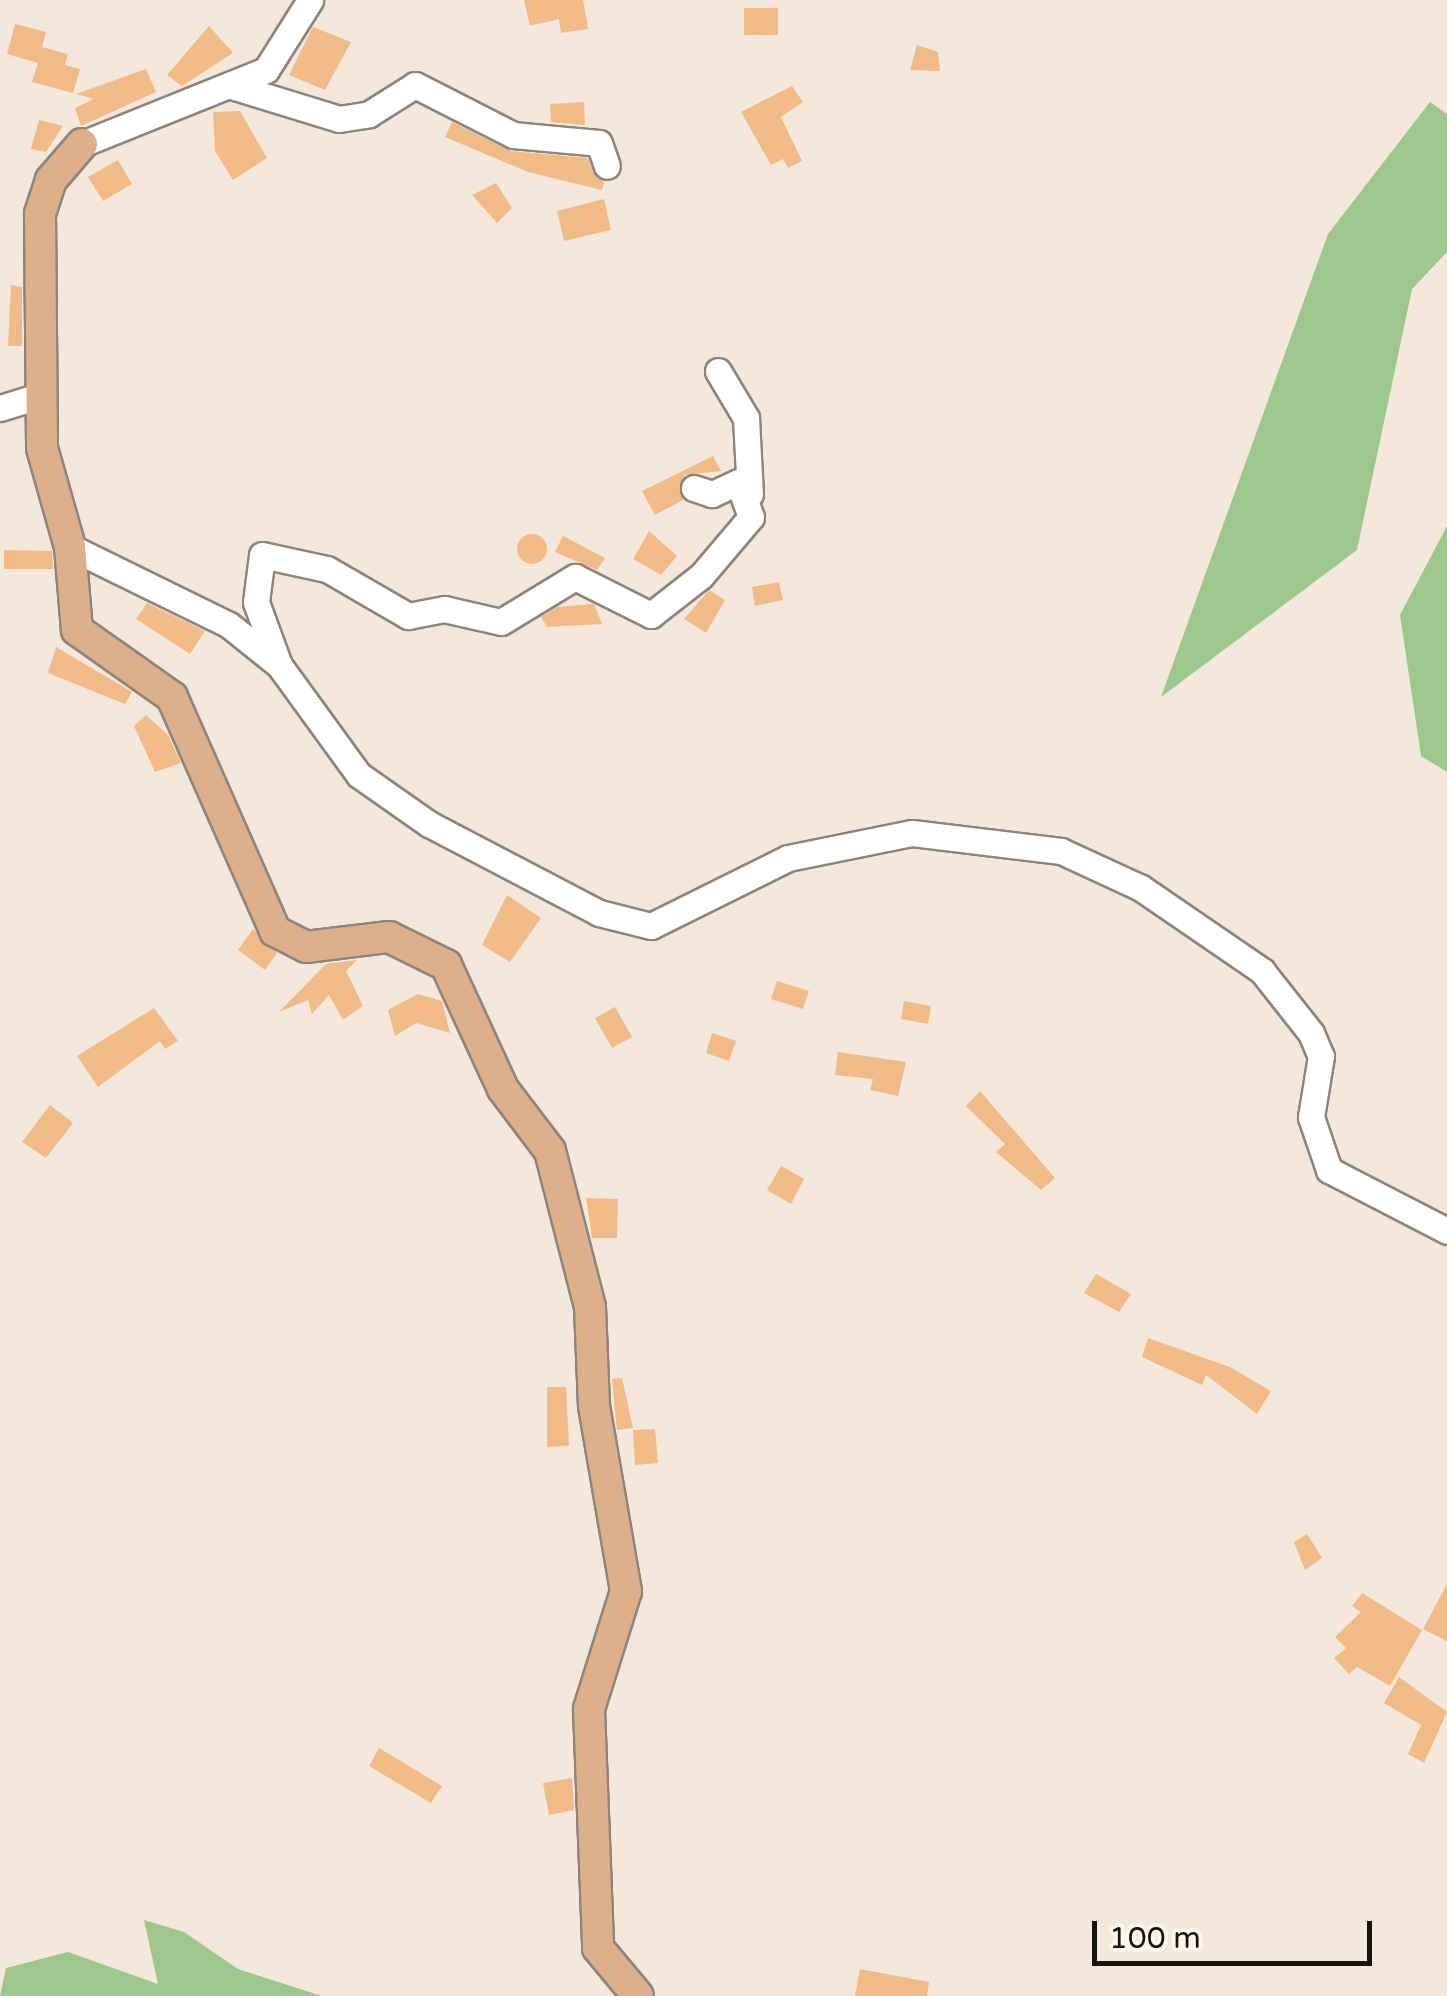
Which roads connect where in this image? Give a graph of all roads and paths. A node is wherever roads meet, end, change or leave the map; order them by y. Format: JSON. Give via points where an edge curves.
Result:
{"nodes":[{"id":1,"x":310,"y":0,"type":"edge"},
{"id":2,"x":236,"y":88,"type":"junction"},
{"id":3,"x":82,"y":144,"type":"joint"},
{"id":4,"x":607,"y":166,"type":"dead end"},
{"id":5,"x":718,"y":371,"type":"dead end"},
{"id":6,"x":38,"y":396,"type":"junction"},
{"id":7,"x":0,"y":408,"type":"edge"},
{"id":8,"x":694,"y":488,"type":"dead end"},
{"id":9,"x":750,"y":494,"type":"junction"},
{"id":10,"x":70,"y":547,"type":"junction"},
{"id":11,"x":279,"y":664,"type":"junction"},
{"id":12,"x":1447,"y":1231,"type":"edge"},
{"id":13,"x":638,"y":1996,"type":"edge"}],
"edges":[{"from":1,"to":2,"type":"street","via":[[266,70]]},
{"from":2,"to":3,"type":"street"},
{"from":2,"to":4,"type":"street","via":[[340,119],[369,114],[415,85],[513,135],[599,143]]},
{"from":3,"to":6,"type":"main road","via":[[51,180],[40,214]]},
{"from":5,"to":9,"type":"street","via":[[746,418]]},
{"from":6,"to":7,"type":"street"},
{"from":6,"to":10,"type":"main road","via":[[42,448]]},
{"from":8,"to":9,"type":"street","via":[[712,494],[738,482]]},
{"from":9,"to":11,"type":"street","via":[[743,530],[651,615],[576,577],[500,622],[444,609],[408,616],[327,569],[272,551],[256,564],[256,602]]},
{"from":10,"to":11,"type":"street","via":[[229,625]]},
{"from":10,"to":13,"type":"main road","via":[[77,630],[172,696],[275,930],[306,947],[389,937],[446,965],[503,1089],[550,1150],[592,1321],[594,1406],[626,1591],[589,1709],[598,1948]]},
{"from":11,"to":12,"type":"street","via":[[359,774],[429,824],[616,917],[651,926],[788,858],[912,833],[1061,852],[1141,888],[1262,971],[1311,1033],[1320,1056],[1314,1138],[1330,1170]]}]}
